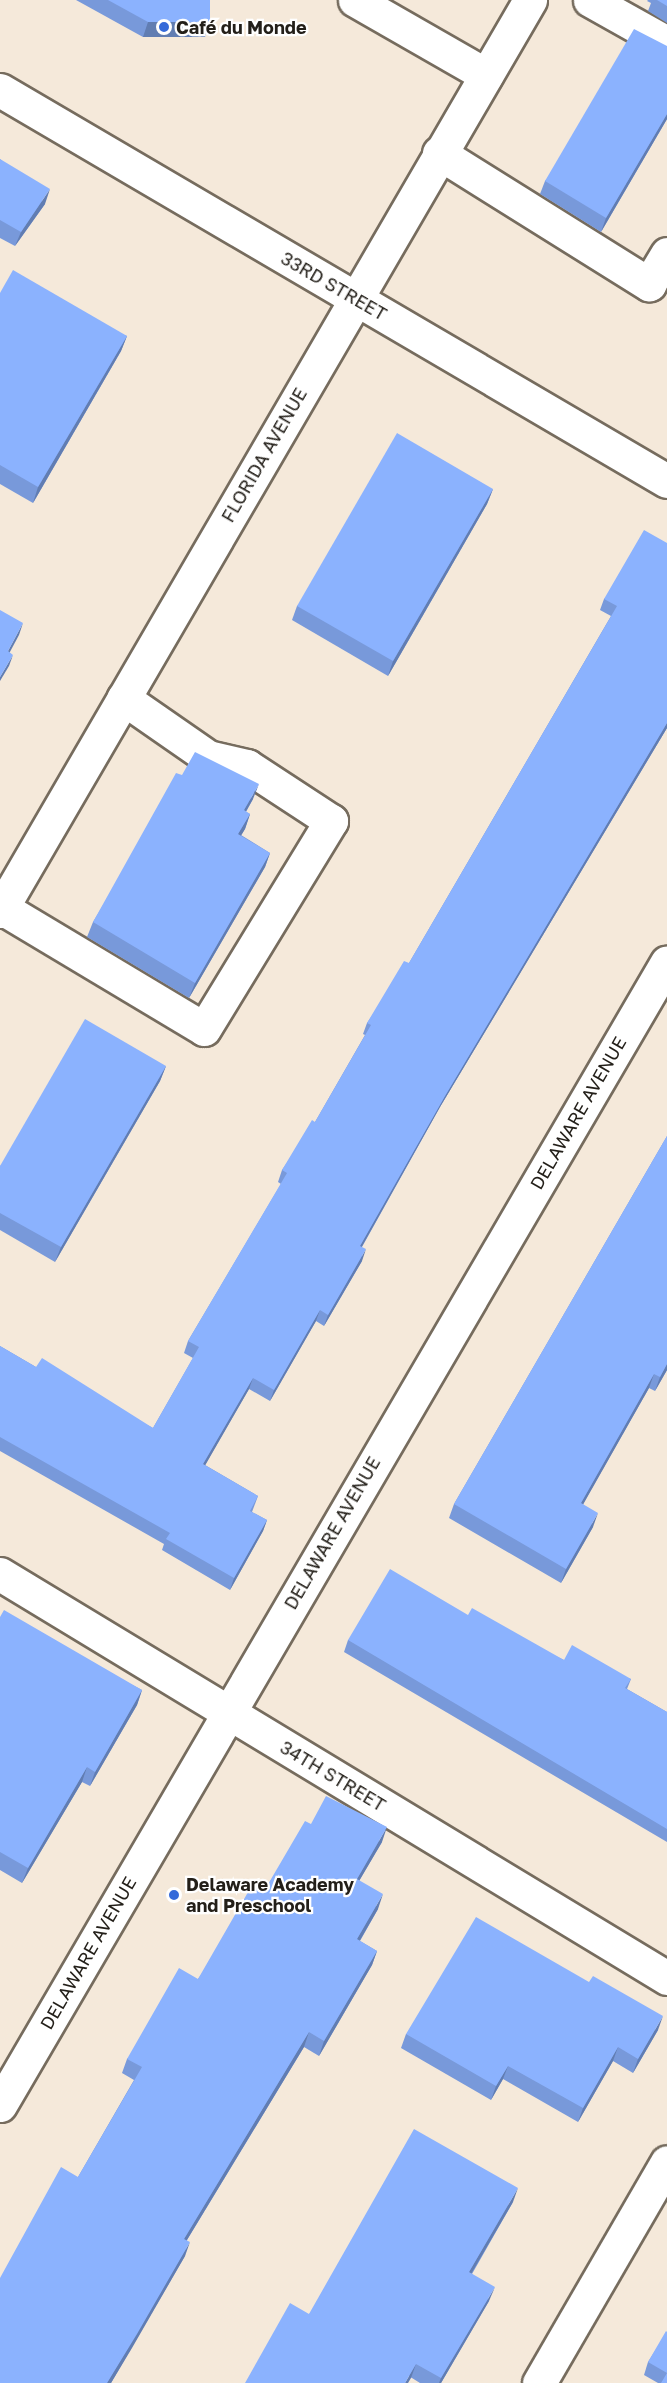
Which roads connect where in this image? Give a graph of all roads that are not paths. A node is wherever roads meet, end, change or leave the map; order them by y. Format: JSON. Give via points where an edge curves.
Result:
{"nodes":[{"id":1,"x":355,"y":0,"type":"edge"},
{"id":2,"x":530,"y":0,"type":"edge"},
{"id":3,"x":590,"y":0,"type":"edge"},
{"id":4,"x":667,"y":43,"type":"edge"},
{"id":5,"x":486,"y":75,"type":"junction"},
{"id":6,"x":0,"y":90,"type":"edge"},
{"id":7,"x":439,"y":153,"type":"junction"},
{"id":8,"x":667,"y":254,"type":"edge"},
{"id":9,"x":354,"y":298,"type":"junction"},
{"id":10,"x":667,"y":481,"type":"edge"},
{"id":11,"x":123,"y":698,"type":"junction"},
{"id":12,"x":1,"y":909,"type":"edge"},
{"id":13,"x":667,"y":962,"type":"edge"},
{"id":14,"x":0,"y":1574,"type":"edge"},
{"id":15,"x":227,"y":1712,"type":"junction"},
{"id":16,"x":667,"y":1978,"type":"edge"},
{"id":17,"x":0,"y":2105,"type":"edge"},
{"id":18,"x":667,"y":2162,"type":"edge"},
{"id":19,"x":538,"y":2383,"type":"edge"}],
"edges":[{"from":1,"to":5,"type":"street"},
{"from":2,"to":5,"type":"street","name":"FLORIDA AVENUE"},
{"from":3,"to":4,"type":"street"},
{"from":5,"to":7,"type":"street","name":"FLORIDA AVENUE"},
{"from":6,"to":9,"type":"street","name":"33RD STREET"},
{"from":7,"to":8,"type":"street","via":[[650,284]]},
{"from":7,"to":9,"type":"street","name":"FLORIDA AVENUE"},
{"from":9,"to":10,"type":"street","name":"33RD STREET"},
{"from":9,"to":11,"type":"street","name":"FLORIDA AVENUE"},
{"from":11,"to":12,"type":"street","name":"FLORIDA AVENUE"},
{"from":11,"to":12,"type":"street","via":[[208,757],[247,766],[331,822],[204,1029]]},
{"from":13,"to":15,"type":"street","name":"DELAWARE AVENUE"},
{"from":14,"to":15,"type":"street","name":"34TH STREET"},
{"from":15,"to":16,"type":"street","name":"34TH STREET"},
{"from":15,"to":17,"type":"street","name":"DELAWARE AVENUE"},
{"from":18,"to":19,"type":"street"}]}
